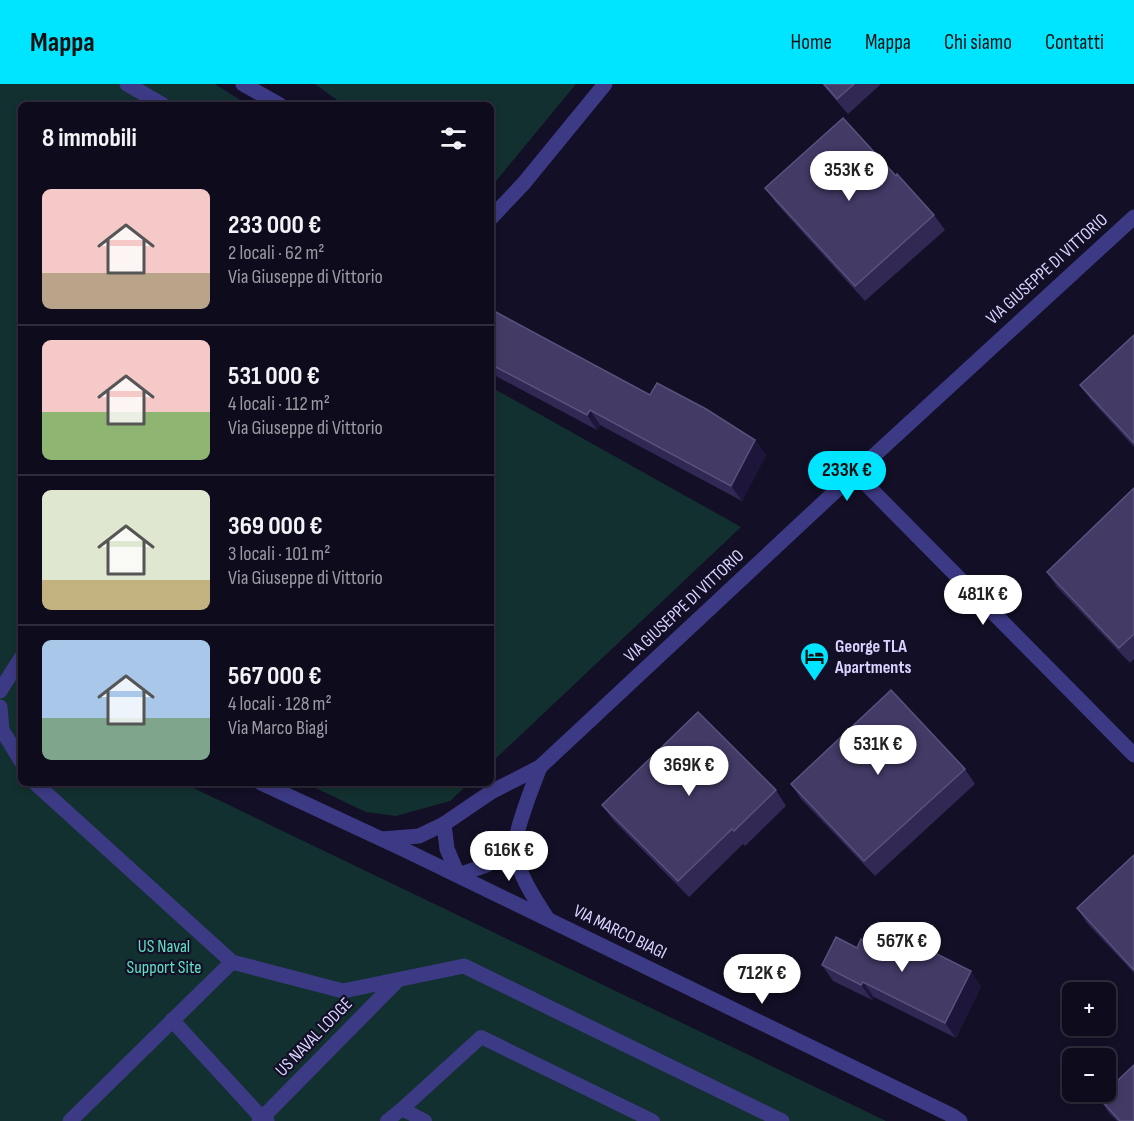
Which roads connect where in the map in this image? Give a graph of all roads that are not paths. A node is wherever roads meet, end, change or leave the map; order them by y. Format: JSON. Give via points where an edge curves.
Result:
{"nodes":[{"id":1,"x":127,"y":84,"type":"edge"},
{"id":2,"x":243,"y":84,"type":"edge"},
{"id":3,"x":605,"y":84,"type":"edge"},
{"id":4,"x":157,"y":102,"type":"edge"},
{"id":5,"x":275,"y":102,"type":"edge"},
{"id":6,"x":494,"y":215,"type":"edge"},
{"id":7,"x":1134,"y":217,"type":"edge"},
{"id":8,"x":855,"y":472,"type":"junction"},
{"id":9,"x":18,"y":663,"type":"edge"},
{"id":10,"x":0,"y":691,"type":"edge"},
{"id":11,"x":0,"y":707,"type":"edge"},
{"id":12,"x":18,"y":756,"type":"edge"},
{"id":13,"x":1134,"y":756,"type":"edge"},
{"id":14,"x":540,"y":767,"type":"junction"},
{"id":15,"x":38,"y":786,"type":"edge"},
{"id":16,"x":267,"y":786,"type":"edge"},
{"id":17,"x":444,"y":824,"type":"junction"},
{"id":18,"x":382,"y":839,"type":"junction"},
{"id":19,"x":515,"y":845,"type":"junction"},
{"id":20,"x":458,"y":875,"type":"junction"},
{"id":21,"x":547,"y":918,"type":"junction"},
{"id":22,"x":232,"y":962,"type":"junction"},
{"id":23,"x":397,"y":981,"type":"junction"},
{"id":24,"x":172,"y":1020,"type":"junction"},
{"id":25,"x":402,"y":1109,"type":"junction"},
{"id":26,"x":263,"y":1120,"type":"edge"},
{"id":27,"x":70,"y":1121,"type":"edge"},
{"id":28,"x":387,"y":1121,"type":"edge"},
{"id":29,"x":425,"y":1121,"type":"edge"},
{"id":30,"x":653,"y":1121,"type":"edge"},
{"id":31,"x":782,"y":1121,"type":"edge"},
{"id":32,"x":960,"y":1121,"type":"edge"}],
"edges":[{"from":1,"to":4,"type":"street"},
{"from":2,"to":5,"type":"street"},
{"from":3,"to":6,"type":"street"},
{"from":7,"to":8,"type":"street","name":"VIA GIUSEPPE DI VITTORIO"},
{"from":8,"to":13,"type":"street"},
{"from":8,"to":14,"type":"street","name":"VIA GIUSEPPE DI VITTORIO"},
{"from":9,"to":10,"type":"street"},
{"from":11,"to":12,"type":"street","via":[[2,730]]},
{"from":14,"to":17,"type":"street","name":"VIA GIUSEPPE DI VITTORIO","via":[[491,792]]},
{"from":14,"to":19,"type":"street","name":"VIA GIUSEPPE DI VITTORIO"},
{"from":15,"to":22,"type":"street"},
{"from":16,"to":18,"type":"street","name":"VIA MARCO BIAGI"},
{"from":17,"to":18,"type":"street","name":"VIA GIUSEPPE DI VITTORIO","via":[[419,836]]},
{"from":17,"to":20,"type":"street","via":[[447,849]]},
{"from":18,"to":20,"type":"street","name":"VIA MARCO BIAGI"},
{"from":19,"to":20,"type":"street","via":[[487,865]]},
{"from":19,"to":21,"type":"street","name":"VIA GIUSEPPE DI VITTORIO","via":[[523,879]]},
{"from":20,"to":21,"type":"street","name":"VIA MARCO BIAGI"},
{"from":21,"to":32,"type":"street","name":"VIA MARCO BIAGI"},
{"from":22,"to":23,"type":"street","via":[[343,992]]},
{"from":22,"to":24,"type":"street"},
{"from":23,"to":26,"type":"street","name":"US NAVAL LODGE"},
{"from":23,"to":31,"type":"street","via":[[464,966]]},
{"from":24,"to":26,"type":"street"},
{"from":24,"to":27,"type":"street"},
{"from":25,"to":28,"type":"lane"},
{"from":25,"to":29,"type":"lane"},
{"from":25,"to":30,"type":"lane","via":[[481,1037]]}]}
